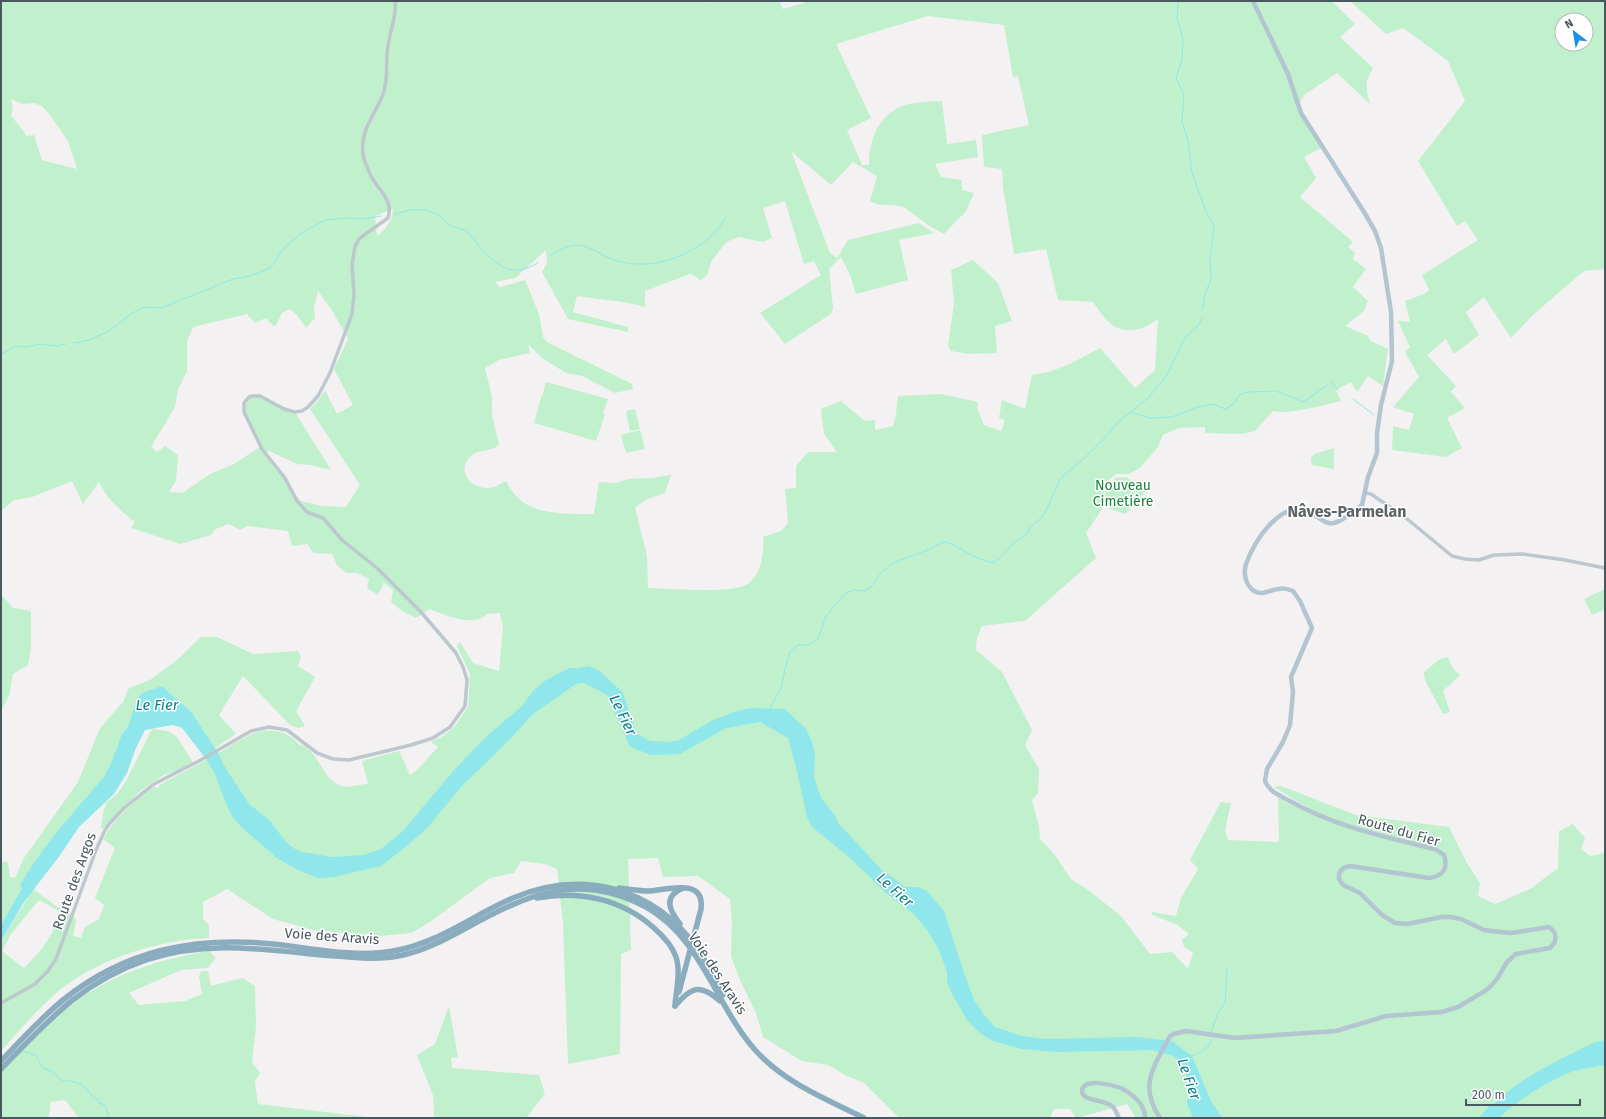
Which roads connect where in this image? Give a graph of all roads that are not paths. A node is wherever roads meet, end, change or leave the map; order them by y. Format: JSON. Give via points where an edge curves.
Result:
{"nodes":[{"id":1,"x":395,"y":1,"type":"edge"},
{"id":2,"x":1253,"y":1,"type":"edge"},
{"id":3,"x":1366,"y":493,"type":"junction"},
{"id":4,"x":1605,"y":568,"type":"edge"},
{"id":5,"x":600,"y":886,"type":"junction"},
{"id":6,"x":685,"y":888,"type":"junction"},
{"id":7,"x":511,"y":905,"type":"junction"},
{"id":8,"x":692,"y":942,"type":"junction"},
{"id":9,"x":687,"y":960,"type":"junction"},
{"id":10,"x":678,"y":968,"type":"junction"},
{"id":11,"x":1,"y":1003,"type":"edge"},
{"id":12,"x":723,"y":1004,"type":"junction"},
{"id":13,"x":675,"y":1006,"type":"junction"},
{"id":14,"x":738,"y":1026,"type":"junction"},
{"id":15,"x":1,"y":1061,"type":"edge"},
{"id":16,"x":1,"y":1069,"type":"edge"},
{"id":17,"x":864,"y":1118,"type":"edge"},
{"id":18,"x":1119,"y":1118,"type":"edge"},
{"id":19,"x":1145,"y":1118,"type":"edge"},
{"id":20,"x":1160,"y":1118,"type":"edge"}],
"edges":[{"from":1,"to":11,"type":"street","name":"Route des Argos","via":[[396,14],[387,47],[386,85],[363,134],[363,153],[371,176],[387,200],[390,208],[388,218],[360,238],[355,246],[352,265],[352,314],[330,373],[318,396],[308,407],[295,412],[260,396],[252,396],[246,399],[244,412],[260,447],[285,478],[297,501],[307,512],[323,518],[343,541],[377,568],[421,612],[456,653],[467,680],[465,706],[450,727],[433,738],[349,760],[322,756],[287,730],[269,727],[251,731],[149,787],[124,808],[105,830],[56,959],[48,971],[35,984]]},
{"from":2,"to":3,"type":"main road","via":[[1288,74],[1301,113],[1379,240],[1390,303],[1392,362],[1381,405],[1377,433],[1378,450],[1368,477]]},
{"from":3,"to":4,"type":"street","via":[[1406,518],[1452,556],[1479,560],[1522,554]]},
{"from":3,"to":20,"type":"main road","name":"Route du Fier","via":[[1362,505],[1334,523],[1326,522],[1304,510],[1282,513],[1252,549],[1245,567],[1246,581],[1253,591],[1265,593],[1279,588],[1293,591],[1312,628],[1290,677],[1293,692],[1290,725],[1267,769],[1265,781],[1268,787],[1304,809],[1356,830],[1435,849],[1444,855],[1445,869],[1438,876],[1430,878],[1350,866],[1340,872],[1339,879],[1343,885],[1360,893],[1391,921],[1407,924],[1454,917],[1484,930],[1511,933],[1548,927],[1556,936],[1555,942],[1550,948],[1523,952],[1511,957],[1488,989],[1449,1011],[1382,1017],[1336,1031],[1235,1038],[1186,1032],[1174,1034],[1170,1036],[1150,1076],[1152,1105]]},
{"from":5,"to":6,"type":"highway","via":[[646,891]]},
{"from":5,"to":8,"type":"highway","name":"Voie des Aravis","via":[[621,891],[644,901],[672,921]]},
{"from":5,"to":15,"type":"highway","name":"Voie des Aravis","via":[[568,884],[531,891],[495,906],[433,939],[392,952],[355,952],[229,941],[190,944],[160,950],[126,962],[85,984],[50,1011]]},
{"from":6,"to":8,"type":"highway","via":[[673,895],[670,907]]},
{"from":6,"to":9,"type":"highway","via":[[696,892],[701,901]]},
{"from":7,"to":10,"type":"highway","via":[[567,895],[614,903],[640,917],[661,934],[675,954]]},
{"from":7,"to":12,"type":"highway","name":"Voie des Aravis","via":[[537,895],[571,889],[604,892],[646,907],[663,919],[686,942]]},
{"from":7,"to":16,"type":"highway","name":"Voie des Aravis","via":[[429,946],[391,957],[351,957],[224,946],[184,950],[146,960],[105,978],[77,996],[55,1014]]},
{"from":8,"to":14,"type":"highway","name":"Voie des Aravis","via":[[708,965]]},
{"from":9,"to":10,"type":"highway"},
{"from":9,"to":13,"type":"highway"},
{"from":10,"to":13,"type":"highway"},
{"from":12,"to":13,"type":"highway","via":[[710,992],[698,989],[685,994]]},
{"from":12,"to":14,"type":"highway","name":"Voie des Aravis"},
{"from":14,"to":17,"type":"highway","name":"Voie des Aravis","via":[[757,1052],[775,1070]]},
{"from":18,"to":19,"type":"main road","via":[[1113,1106],[1086,1098],[1082,1090],[1084,1086],[1096,1083],[1119,1087],[1139,1103]]}]}
